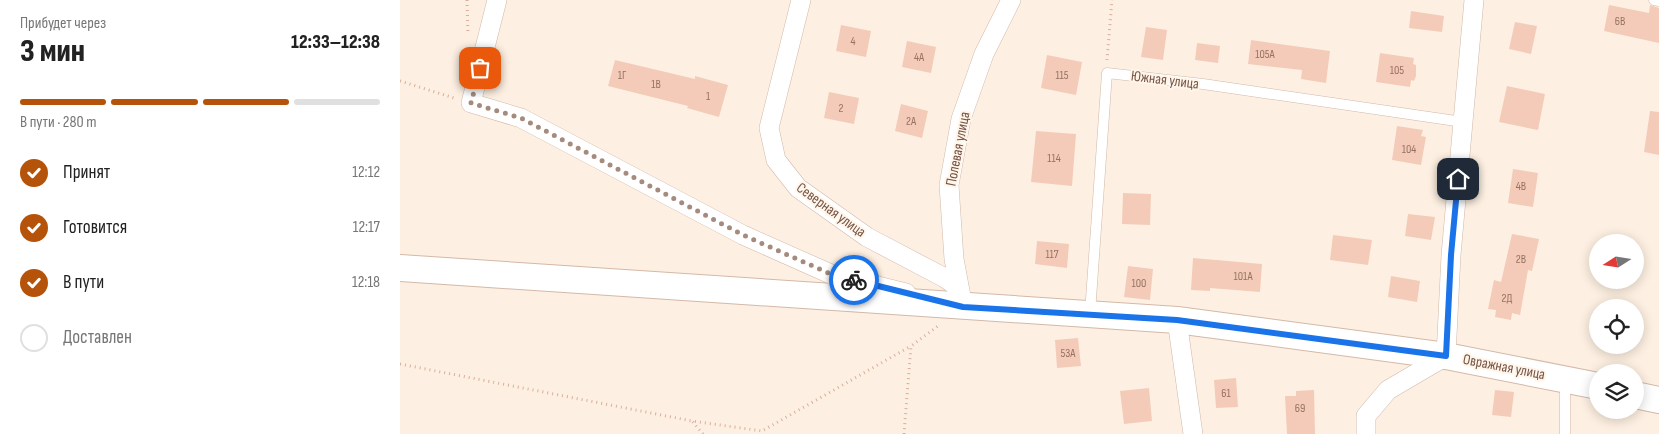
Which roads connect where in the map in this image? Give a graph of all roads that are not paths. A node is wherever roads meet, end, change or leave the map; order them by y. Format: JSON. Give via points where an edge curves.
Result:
{"nodes":[{"id":1,"x":496,"y":0,"type":"edge"},
{"id":2,"x":801,"y":0,"type":"edge"},
{"id":3,"x":1011,"y":0,"type":"edge"},
{"id":4,"x":1474,"y":0,"type":"edge"},
{"id":5,"x":1654,"y":0,"type":"edge"},
{"id":6,"x":1659,"y":1,"type":"edge"},
{"id":7,"x":1463,"y":122,"type":"junction"},
{"id":8,"x":400,"y":268,"type":"edge"},
{"id":9,"x":961,"y":298,"type":"junction"},
{"id":10,"x":1090,"y":314,"type":"junction"},
{"id":11,"x":1177,"y":320,"type":"junction"},
{"id":12,"x":1446,"y":356,"type":"junction"},
{"id":13,"x":1565,"y":378,"type":"junction"},
{"id":14,"x":1589,"y":384,"type":"edge"},
{"id":15,"x":1644,"y":397,"type":"edge"},
{"id":16,"x":1659,"y":400,"type":"edge"},
{"id":17,"x":1193,"y":434,"type":"edge"},
{"id":18,"x":1366,"y":434,"type":"edge"},
{"id":19,"x":1565,"y":434,"type":"edge"}],
"edges":[{"from":1,"to":9,"type":"street","via":[[471,103],[521,118],[743,235],[833,275]]},
{"from":2,"to":9,"type":"street","name":"Северная улица","via":[[769,128],[776,160],[798,188],[867,237],[945,278]]},
{"from":3,"to":9,"type":"street","name":"Полевая улица","via":[[984,54],[964,110],[949,184],[954,259]]},
{"from":4,"to":7,"type":"street"},
{"from":5,"to":6,"type":"lane"},
{"from":7,"to":10,"type":"lane","name":"Южная улица","via":[[1107,73]]},
{"from":7,"to":12,"type":"street"},
{"from":8,"to":9,"type":"street","name":"Овражная улица"},
{"from":9,"to":10,"type":"street","name":"Овражная улица"},
{"from":10,"to":11,"type":"street","name":"Овражная улица"},
{"from":11,"to":12,"type":"street","name":"Овражная улица"},
{"from":11,"to":17,"type":"street"},
{"from":12,"to":13,"type":"street","name":"Овражная улица"},
{"from":12,"to":18,"type":"street","via":[[1388,390],[1366,416]]},
{"from":13,"to":14,"type":"street","name":"Овражная улица"},
{"from":13,"to":19,"type":"lane"},
{"from":15,"to":16,"type":"street"}]}
